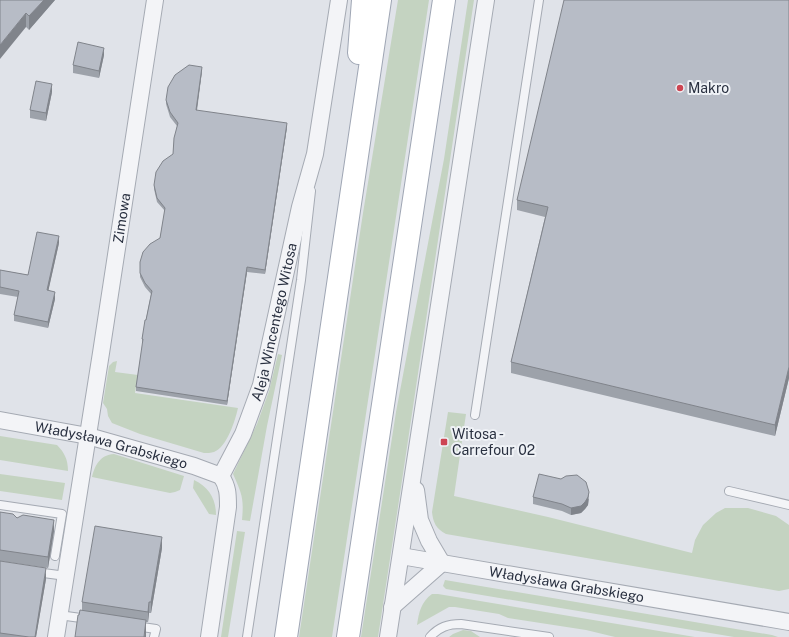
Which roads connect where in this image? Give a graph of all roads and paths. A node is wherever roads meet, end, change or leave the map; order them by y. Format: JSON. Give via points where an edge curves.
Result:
{"nodes":[{"id":1,"x":155,"y":0,"type":"edge"},
{"id":2,"x":339,"y":0,"type":"edge"},
{"id":3,"x":363,"y":0,"type":"edge"},
{"id":4,"x":380,"y":0,"type":"edge"},
{"id":5,"x":444,"y":0,"type":"edge"},
{"id":6,"x":453,"y":0,"type":"edge"},
{"id":7,"x":539,"y":0,"type":"edge"},
{"id":8,"x":487,"y":2,"type":"edge"},
{"id":9,"x":437,"y":49,"type":"junction"},
{"id":10,"x":360,"y":134,"type":"junction"},
{"id":11,"x":315,"y":154,"type":"junction"},
{"id":12,"x":475,"y":415,"type":"dead end"},
{"id":13,"x":0,"y":420,"type":"edge"},
{"id":14,"x":88,"y":436,"type":"junction"},
{"id":15,"x":414,"y":470,"type":"junction"},
{"id":16,"x":221,"y":476,"type":"junction"},
{"id":17,"x":729,"y":491,"type":"dead end"},
{"id":18,"x":0,"y":505,"type":"edge"},
{"id":19,"x":789,"y":505,"type":"edge"},
{"id":20,"x":55,"y":556,"type":"dead end"},
{"id":21,"x":401,"y":556,"type":"junction"},
{"id":22,"x":442,"y":563,"type":"junction"},
{"id":23,"x":29,"y":571,"type":"edge"},
{"id":24,"x":66,"y":576,"type":"junction"},
{"id":25,"x":392,"y":607,"type":"junction"},
{"id":26,"x":59,"y":615,"type":"junction"},
{"id":27,"x":96,"y":620,"type":"edge"},
{"id":28,"x":789,"y":622,"type":"edge"},
{"id":29,"x":126,"y":624,"type":"edge"},
{"id":30,"x":56,"y":637,"type":"edge"},
{"id":31,"x":154,"y":637,"type":"edge"},
{"id":32,"x":209,"y":637,"type":"edge"},
{"id":33,"x":247,"y":637,"type":"edge"},
{"id":34,"x":286,"y":637,"type":"edge"},
{"id":35,"x":348,"y":637,"type":"edge"},
{"id":36,"x":388,"y":637,"type":"edge"},
{"id":37,"x":430,"y":637,"type":"edge"},
{"id":38,"x":549,"y":637,"type":"edge"}],
"edges":[{"from":1,"to":14,"type":"street","name":"Zimowa"},
{"from":2,"to":11,"type":"street","name":"Aleja Wincentego Witosa"},
{"from":3,"to":10,"type":"main road","via":[[358,55]]},
{"from":4,"to":10,"type":"main road"},
{"from":5,"to":9,"type":"main road"},
{"from":6,"to":9,"type":"main road"},
{"from":7,"to":12,"type":"lane"},
{"from":8,"to":15,"type":"street"},
{"from":9,"to":35,"type":"main road"},
{"from":10,"to":34,"type":"main road"},
{"from":11,"to":16,"type":"street","name":"Aleja Wincentego Witosa","via":[[300,207],[261,385],[242,434]]},
{"from":11,"to":33,"type":"lane","via":[[301,280]]},
{"from":13,"to":14,"type":"street","name":"Władysława Grabskiego"},
{"from":14,"to":16,"type":"street","name":"Władysława Grabskiego"},
{"from":14,"to":24,"type":"street","name":"Zimowa"},
{"from":15,"to":21,"type":"street"},
{"from":15,"to":22,"type":"street","via":[[420,520],[428,541]]},
{"from":16,"to":32,"type":"street","via":[[226,485],[228,507]]},
{"from":17,"to":19,"type":"lane"},
{"from":18,"to":20,"type":"lane","via":[[62,514]]},
{"from":21,"to":22,"type":"street","name":"Władysława Grabskiego"},
{"from":21,"to":25,"type":"street"},
{"from":22,"to":25,"type":"street"},
{"from":22,"to":28,"type":"street","name":"Władysława Grabskiego"},
{"from":23,"to":24,"type":"lane"},
{"from":24,"to":26,"type":"street","name":"Zimowa"},
{"from":25,"to":36,"type":"street"},
{"from":26,"to":27,"type":"lane"},
{"from":26,"to":30,"type":"street","name":"Zimowa"},
{"from":29,"to":31,"type":"lane","via":[[156,629]]},
{"from":37,"to":38,"type":"lane","via":[[449,624],[461,624]]}]}
